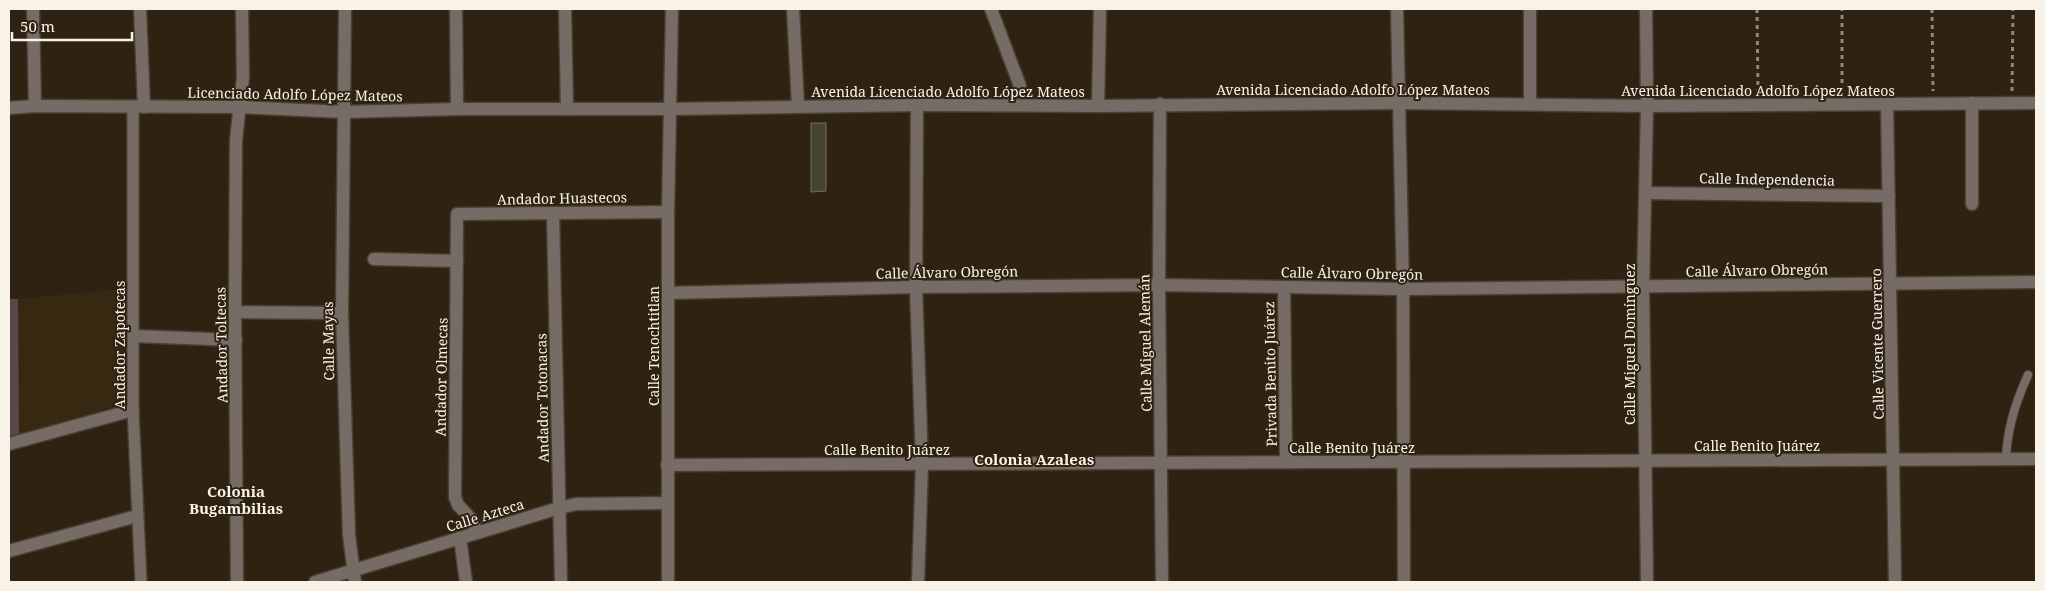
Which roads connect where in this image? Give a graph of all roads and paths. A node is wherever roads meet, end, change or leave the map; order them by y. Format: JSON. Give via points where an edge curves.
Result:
{"nodes":[{"id":1,"x":33,"y":9,"type":"edge"},
{"id":2,"x":140,"y":9,"type":"edge"},
{"id":3,"x":242,"y":9,"type":"edge"},
{"id":4,"x":345,"y":9,"type":"edge"},
{"id":5,"x":456,"y":9,"type":"edge"},
{"id":6,"x":566,"y":9,"type":"edge"},
{"id":7,"x":672,"y":9,"type":"edge"},
{"id":8,"x":793,"y":9,"type":"edge"},
{"id":9,"x":991,"y":9,"type":"edge"},
{"id":10,"x":1100,"y":9,"type":"edge"},
{"id":11,"x":1397,"y":9,"type":"edge"},
{"id":12,"x":1530,"y":9,"type":"edge"},
{"id":13,"x":1646,"y":9,"type":"edge"},
{"id":14,"x":1758,"y":9,"type":"edge"},
{"id":15,"x":1842,"y":9,"type":"edge"},
{"id":16,"x":1932,"y":9,"type":"edge"},
{"id":17,"x":2013,"y":9,"type":"edge"},
{"id":18,"x":1020,"y":86,"type":"dead end"},
{"id":19,"x":1399,"y":103,"type":"junction"},
{"id":20,"x":1972,"y":103,"type":"junction"},
{"id":21,"x":2012,"y":103,"type":"junction"},
{"id":22,"x":2036,"y":103,"type":"edge"},
{"id":23,"x":1160,"y":104,"type":"junction"},
{"id":24,"x":1530,"y":104,"type":"junction"},
{"id":25,"x":1887,"y":104,"type":"junction"},
{"id":26,"x":1933,"y":104,"type":"junction"},
{"id":27,"x":917,"y":105,"type":"junction"},
{"id":28,"x":1842,"y":105,"type":"junction"},
{"id":29,"x":35,"y":106,"type":"junction"},
{"id":30,"x":798,"y":106,"type":"junction"},
{"id":31,"x":1098,"y":106,"type":"junction"},
{"id":32,"x":1647,"y":106,"type":"junction"},
{"id":33,"x":1758,"y":106,"type":"junction"},
{"id":34,"x":138,"y":107,"type":"junction"},
{"id":35,"x":239,"y":107,"type":"junction"},
{"id":36,"x":9,"y":108,"type":"edge"},
{"id":37,"x":457,"y":109,"type":"junction"},
{"id":38,"x":567,"y":109,"type":"junction"},
{"id":39,"x":670,"y":109,"type":"junction"},
{"id":40,"x":344,"y":112,"type":"junction"},
{"id":41,"x":1645,"y":193,"type":"junction"},
{"id":42,"x":1888,"y":196,"type":"junction"},
{"id":43,"x":1972,"y":204,"type":"dead end"},
{"id":44,"x":668,"y":212,"type":"junction"},
{"id":45,"x":553,"y":213,"type":"junction"},
{"id":46,"x":457,"y":214,"type":"joint"},
{"id":47,"x":374,"y":258,"type":"dead end"},
{"id":48,"x":457,"y":261,"type":"junction"},
{"id":49,"x":2036,"y":282,"type":"edge"},
{"id":50,"x":1890,"y":283,"type":"junction"},
{"id":51,"x":1159,"y":285,"type":"junction"},
{"id":52,"x":916,"y":287,"type":"junction"},
{"id":53,"x":1284,"y":287,"type":"junction"},
{"id":54,"x":1643,"y":287,"type":"junction"},
{"id":55,"x":1403,"y":289,"type":"junction"},
{"id":56,"x":668,"y":293,"type":"junction"},
{"id":57,"x":234,"y":312,"type":"junction"},
{"id":58,"x":342,"y":313,"type":"junction"},
{"id":59,"x":134,"y":336,"type":"junction"},
{"id":60,"x":236,"y":340,"type":"junction"},
{"id":61,"x":2028,"y":375,"type":"dead end"},
{"id":62,"x":134,"y":410,"type":"junction"},
{"id":63,"x":9,"y":444,"type":"edge"},
{"id":64,"x":2006,"y":459,"type":"junction"},
{"id":65,"x":2036,"y":459,"type":"edge"},
{"id":66,"x":1645,"y":460,"type":"junction"},
{"id":67,"x":1894,"y":460,"type":"junction"},
{"id":68,"x":1286,"y":462,"type":"junction"},
{"id":69,"x":1405,"y":462,"type":"junction"},
{"id":70,"x":1162,"y":463,"type":"junction"},
{"id":71,"x":922,"y":464,"type":"junction"},
{"id":72,"x":667,"y":465,"type":"junction"},
{"id":73,"x":668,"y":503,"type":"junction"},
{"id":74,"x":559,"y":508,"type":"junction"},
{"id":75,"x":137,"y":516,"type":"junction"},
{"id":76,"x":477,"y":533,"type":"junction"},
{"id":77,"x":460,"y":538,"type":"junction"},
{"id":78,"x":9,"y":551,"type":"edge"},
{"id":79,"x":355,"y":576,"type":"edge"},
{"id":80,"x":141,"y":582,"type":"edge"},
{"id":81,"x":237,"y":582,"type":"edge"},
{"id":82,"x":315,"y":582,"type":"edge"},
{"id":83,"x":466,"y":582,"type":"edge"},
{"id":84,"x":561,"y":582,"type":"edge"},
{"id":85,"x":668,"y":582,"type":"edge"},
{"id":86,"x":918,"y":582,"type":"edge"},
{"id":87,"x":1162,"y":582,"type":"edge"},
{"id":88,"x":1404,"y":582,"type":"edge"},
{"id":89,"x":1647,"y":582,"type":"edge"},
{"id":90,"x":1895,"y":582,"type":"edge"}],
"edges":[{"from":1,"to":29,"type":"street"},
{"from":2,"to":34,"type":"street"},
{"from":3,"to":35,"type":"street","name":"Andador Toltecas"},
{"from":4,"to":40,"type":"street","name":"Calle Mayas"},
{"from":5,"to":37,"type":"street"},
{"from":6,"to":38,"type":"street"},
{"from":7,"to":39,"type":"street","name":"Calle Tenochtitlan"},
{"from":8,"to":30,"type":"street"},
{"from":9,"to":18,"type":"street"},
{"from":10,"to":31,"type":"street"},
{"from":11,"to":19,"type":"street"},
{"from":12,"to":24,"type":"street"},
{"from":13,"to":32,"type":"street","name":"Calle Miguel Domínguez"},
{"from":14,"to":33,"type":"path"},
{"from":15,"to":28,"type":"path"},
{"from":16,"to":26,"type":"path"},
{"from":17,"to":21,"type":"path"},
{"from":19,"to":23,"type":"street","name":"Avenida Licenciado Adolfo López Mateos"},
{"from":19,"to":24,"type":"street","name":"Avenida Licenciado Adolfo López Mateos"},
{"from":19,"to":55,"type":"street"},
{"from":20,"to":21,"type":"street","name":"Avenida Licenciado Adolfo López Mateos"},
{"from":20,"to":26,"type":"street","name":"Avenida Licenciado Adolfo López Mateos"},
{"from":20,"to":43,"type":"street"},
{"from":21,"to":22,"type":"street","name":"Avenida Licenciado Adolfo López Mateos"},
{"from":23,"to":31,"type":"street","name":"Avenida Licenciado Adolfo López Mateos"},
{"from":23,"to":51,"type":"street","name":"Calle Miguel Alemán"},
{"from":24,"to":32,"type":"street","name":"Avenida Licenciado Adolfo López Mateos"},
{"from":25,"to":26,"type":"street","name":"Avenida Licenciado Adolfo López Mateos"},
{"from":25,"to":28,"type":"street","name":"Avenida Licenciado Adolfo López Mateos"},
{"from":25,"to":42,"type":"street","name":"Calle Vicente Guerrero"},
{"from":27,"to":30,"type":"street","name":"Avenida Licenciado Adolfo López Mateos"},
{"from":27,"to":31,"type":"street","name":"Avenida Licenciado Adolfo López Mateos"},
{"from":27,"to":52,"type":"street"},
{"from":28,"to":33,"type":"street","name":"Avenida Licenciado Adolfo López Mateos"},
{"from":29,"to":34,"type":"street","name":"Licenciado Adolfo López Mateos"},
{"from":29,"to":36,"type":"street","name":"Licenciado Adolfo López Mateos"},
{"from":30,"to":39,"type":"street","name":"Avenida Licenciado Adolfo López Mateos"},
{"from":32,"to":33,"type":"street","name":"Avenida Licenciado Adolfo López Mateos"},
{"from":32,"to":41,"type":"street","name":"Calle Miguel Domínguez"},
{"from":34,"to":35,"type":"street","name":"Licenciado Adolfo López Mateos"},
{"from":34,"to":59,"type":"street","name":"Andador Zapotecas"},
{"from":35,"to":40,"type":"street","name":"Licenciado Adolfo López Mateos"},
{"from":35,"to":57,"type":"street","name":"Andador Toltecas"},
{"from":37,"to":38,"type":"street","name":"Licenciado Adolfo López Mateos"},
{"from":37,"to":40,"type":"street","name":"Licenciado Adolfo López Mateos"},
{"from":38,"to":39,"type":"street","name":"Licenciado Adolfo López Mateos"},
{"from":39,"to":44,"type":"street","name":"Calle Tenochtitlan"},
{"from":40,"to":58,"type":"street","name":"Calle Mayas"},
{"from":41,"to":42,"type":"street","name":"Calle Independencia"},
{"from":41,"to":54,"type":"street","name":"Calle Miguel Domínguez"},
{"from":42,"to":50,"type":"street","name":"Calle Vicente Guerrero"},
{"from":44,"to":45,"type":"street","name":"Andador Huastecos"},
{"from":44,"to":56,"type":"street","name":"Calle Tenochtitlan"},
{"from":45,"to":46,"type":"street","name":"Andador Huastecos"},
{"from":45,"to":74,"type":"street","name":"Andador Totonacas"},
{"from":46,"to":48,"type":"street","name":"Andador Olmecas"},
{"from":47,"to":48,"type":"street"},
{"from":48,"to":76,"type":"street","name":"Andador Olmecas","via":[[455,496]]},
{"from":49,"to":50,"type":"street","name":"Calle Álvaro Obregón"},
{"from":50,"to":54,"type":"street","name":"Calle Álvaro Obregón"},
{"from":50,"to":67,"type":"street","name":"Calle Vicente Guerrero"},
{"from":51,"to":52,"type":"street","name":"Calle Álvaro Obregón"},
{"from":51,"to":53,"type":"street","name":"Calle Álvaro Obregón"},
{"from":51,"to":70,"type":"street","name":"Calle Miguel Alemán"},
{"from":52,"to":56,"type":"street","name":"Calle Álvaro Obregón"},
{"from":52,"to":71,"type":"street"},
{"from":53,"to":55,"type":"street","name":"Calle Álvaro Obregón"},
{"from":53,"to":68,"type":"street","name":"Privada Benito Juárez"},
{"from":54,"to":55,"type":"street","name":"Calle Álvaro Obregón"},
{"from":54,"to":66,"type":"street","name":"Calle Miguel Domínguez"},
{"from":55,"to":69,"type":"street"},
{"from":56,"to":72,"type":"street","name":"Calle Tenochtitlan"},
{"from":57,"to":58,"type":"street"},
{"from":57,"to":60,"type":"street","name":"Andador Toltecas"},
{"from":58,"to":79,"type":"street","name":"Calle Mayas","via":[[349,535]]},
{"from":59,"to":60,"type":"street"},
{"from":59,"to":62,"type":"street","name":"Andador Zapotecas"},
{"from":60,"to":81,"type":"street","name":"Andador Toltecas"},
{"from":61,"to":64,"type":"lane","via":[[2016,400],[2008,432]]},
{"from":62,"to":63,"type":"street"},
{"from":62,"to":75,"type":"street","name":"Andador Zapotecas"},
{"from":64,"to":65,"type":"street","name":"Calle Benito Juárez"},
{"from":64,"to":67,"type":"street","name":"Calle Benito Juárez"},
{"from":66,"to":67,"type":"street","name":"Calle Benito Juárez"},
{"from":66,"to":69,"type":"street","name":"Calle Benito Juárez"},
{"from":66,"to":89,"type":"street","name":"Calle Miguel Domínguez"},
{"from":67,"to":90,"type":"street","name":"Calle Vicente Guerrero"},
{"from":68,"to":69,"type":"street","name":"Calle Benito Juárez"},
{"from":68,"to":70,"type":"street","name":"Calle Benito Juárez"},
{"from":69,"to":88,"type":"street"},
{"from":70,"to":71,"type":"street","name":"Calle Benito Juárez"},
{"from":70,"to":87,"type":"street","name":"Calle Miguel Alemán"},
{"from":71,"to":72,"type":"street","name":"Calle Benito Juárez"},
{"from":71,"to":86,"type":"street"},
{"from":72,"to":73,"type":"street","name":"Calle Tenochtitlan"},
{"from":73,"to":74,"type":"street","name":"Calle Azteca","via":[[576,504]]},
{"from":73,"to":85,"type":"street","name":"Calle Tenochtitlan"},
{"from":74,"to":76,"type":"street","name":"Calle Azteca"},
{"from":74,"to":84,"type":"street","name":"Andador Totonacas"},
{"from":75,"to":78,"type":"street"},
{"from":75,"to":80,"type":"street","name":"Andador Zapotecas"},
{"from":76,"to":77,"type":"street","name":"Calle Azteca"},
{"from":77,"to":79,"type":"street","name":"Calle Azteca"},
{"from":77,"to":83,"type":"street"},
{"from":79,"to":82,"type":"street","name":"Calle Azteca"}]}
